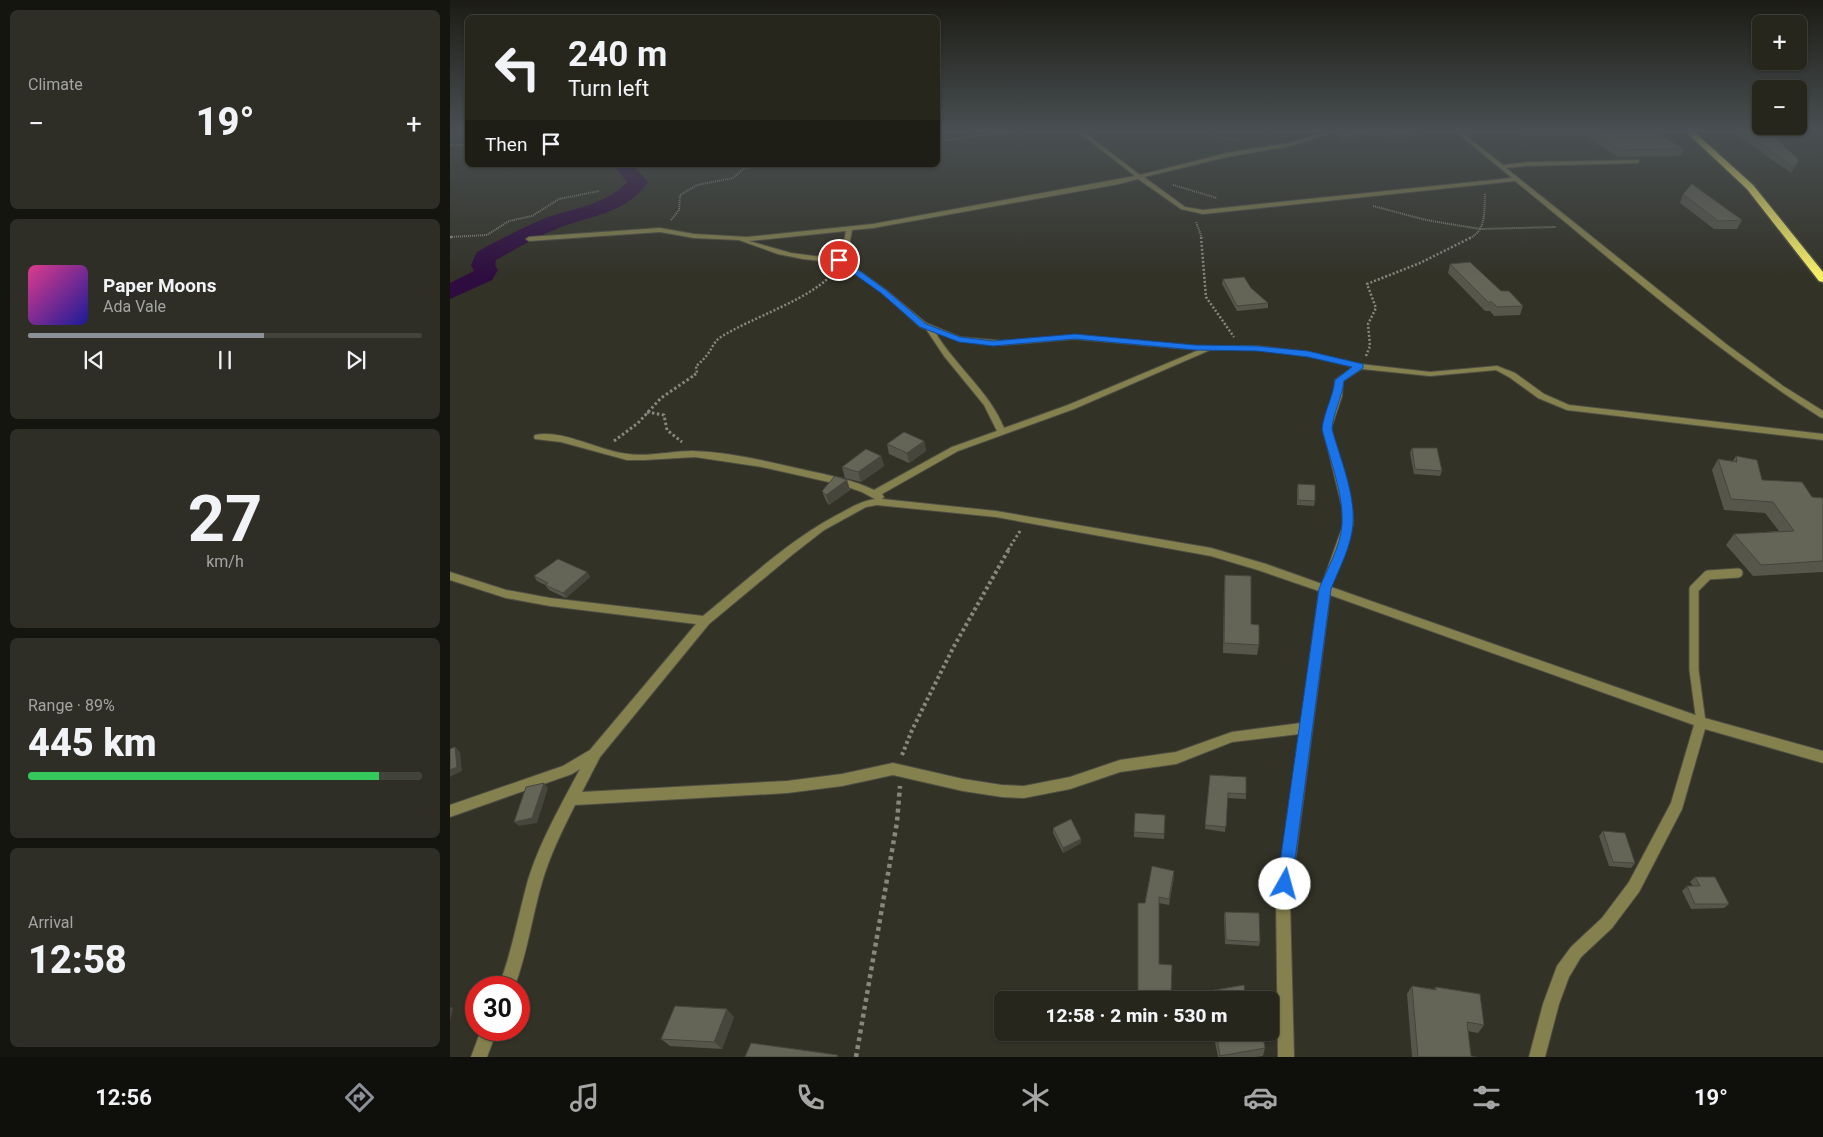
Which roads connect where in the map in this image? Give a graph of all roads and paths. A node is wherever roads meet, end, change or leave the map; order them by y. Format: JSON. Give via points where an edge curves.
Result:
{"nodes":[{"id":1,"x":726,"y":179,"type":"edge"},
{"id":2,"x":1135,"y":179,"type":"edge"},
{"id":3,"x":1144,"y":179,"type":"edge"},
{"id":4,"x":1147,"y":179,"type":"edge"},
{"id":5,"x":1513,"y":179,"type":"edge"},
{"id":6,"x":1515,"y":179,"type":"edge"},
{"id":7,"x":1742,"y":179,"type":"edge"},
{"id":8,"x":1486,"y":183,"type":"junction"},
{"id":9,"x":599,"y":192,"type":"dead end"},
{"id":10,"x":1223,"y":198,"type":"dead end"},
{"id":11,"x":1354,"y":198,"type":"junction"},
{"id":12,"x":1183,"y":208,"type":"junction"},
{"id":13,"x":848,"y":228,"type":"junction"},
{"id":14,"x":1579,"y":228,"type":"junction"},
{"id":15,"x":1480,"y":229,"type":"junction"},
{"id":16,"x":660,"y":230,"type":"junction"},
{"id":17,"x":450,"y":237,"type":"edge"},
{"id":18,"x":739,"y":238,"type":"junction"},
{"id":19,"x":529,"y":239,"type":"dead end"},
{"id":20,"x":839,"y":261,"type":"junction"},
{"id":21,"x":1823,"y":280,"type":"edge"},
{"id":22,"x":929,"y":328,"type":"junction"},
{"id":23,"x":1210,"y":348,"type":"junction"},
{"id":24,"x":1252,"y":348,"type":"junction"},
{"id":25,"x":1360,"y":366,"type":"junction"},
{"id":26,"x":647,"y":412,"type":"junction"},
{"id":27,"x":1823,"y":415,"type":"edge"},
{"id":28,"x":1002,"y":433,"type":"junction"},
{"id":29,"x":538,"y":437,"type":"dead end"},
{"id":30,"x":1823,"y":437,"type":"edge"},
{"id":31,"x":600,"y":451,"type":"junction"},
{"id":32,"x":696,"y":454,"type":"junction"},
{"id":33,"x":874,"y":494,"type":"junction"},
{"id":34,"x":885,"y":502,"type":"junction"},
{"id":35,"x":1027,"y":520,"type":"junction"},
{"id":36,"x":1738,"y":573,"type":"dead end"},
{"id":37,"x":450,"y":576,"type":"edge"},
{"id":38,"x":1325,"y":589,"type":"junction"},
{"id":39,"x":705,"y":621,"type":"junction"},
{"id":40,"x":1702,"y":722,"type":"junction"},
{"id":41,"x":1306,"y":728,"type":"junction"},
{"id":42,"x":595,"y":753,"type":"junction"},
{"id":43,"x":1823,"y":757,"type":"edge"},
{"id":44,"x":900,"y":770,"type":"junction"},
{"id":45,"x":572,"y":799,"type":"junction"},
{"id":46,"x":450,"y":810,"type":"edge"},
{"id":47,"x":511,"y":976,"type":"edge"},
{"id":48,"x":485,"y":1041,"type":"edge"},
{"id":49,"x":478,"y":1057,"type":"edge"},
{"id":50,"x":856,"y":1057,"type":"edge"},
{"id":51,"x":1286,"y":1057,"type":"edge"},
{"id":52,"x":1537,"y":1057,"type":"edge"}],
"edges":[{"from":1,"to":16,"type":"path","via":[[680,194],[680,210]]},
{"from":2,"to":13,"type":"street"},
{"from":3,"to":12,"type":"street"},
{"from":4,"to":10,"type":"path"},
{"from":5,"to":8,"type":"street"},
{"from":6,"to":14,"type":"street"},
{"from":7,"to":21,"type":"highway"},
{"from":8,"to":11,"type":"street"},
{"from":8,"to":15,"type":"path","via":[[1484,218]]},
{"from":9,"to":17,"type":"path","via":[[558,199],[532,216],[509,221],[487,235]]},
{"from":11,"to":12,"type":"street","via":[[1211,212]]},
{"from":11,"to":15,"type":"path","via":[[1361,203],[1415,218]]},
{"from":12,"to":24,"type":"path","via":[[1197,223],[1203,241],[1204,291],[1209,304],[1238,341]]},
{"from":13,"to":18,"type":"street"},
{"from":13,"to":20,"type":"street","via":[[845,252]]},
{"from":14,"to":15,"type":"path"},
{"from":14,"to":27,"type":"street","via":[[1723,346]]},
{"from":15,"to":25,"type":"path","via":[[1474,236],[1420,263],[1367,284],[1376,308],[1368,324],[1370,346]]},
{"from":16,"to":18,"type":"street","via":[[694,236]]},
{"from":16,"to":19,"type":"street"},
{"from":18,"to":20,"type":"street","via":[[767,249]]},
{"from":20,"to":22,"type":"street","via":[[871,281]]},
{"from":20,"to":26,"type":"path","via":[[828,280],[718,338],[696,366],[697,373]]},
{"from":22,"to":23,"type":"street","via":[[959,339],[993,343],[1075,337]]},
{"from":22,"to":28,"type":"street","via":[[941,348],[996,414]]},
{"from":23,"to":24,"type":"street"},
{"from":23,"to":28,"type":"street"},
{"from":24,"to":25,"type":"street","via":[[1308,354]]},
{"from":25,"to":30,"type":"street","via":[[1430,374],[1497,368],[1512,374],[1541,396],[1567,407]]},
{"from":25,"to":38,"type":"street","via":[[1340,380],[1338,396],[1327,423],[1348,525]]},
{"from":26,"to":31,"type":"path","via":[[630,430]]},
{"from":26,"to":32,"type":"path","via":[[664,415],[667,430]]},
{"from":28,"to":33,"type":"street","via":[[943,454]]},
{"from":29,"to":31,"type":"street","via":[[565,439]]},
{"from":31,"to":32,"type":"street","via":[[641,458]]},
{"from":32,"to":33,"type":"street","via":[[813,475],[855,485]]},
{"from":33,"to":34,"type":"street"},
{"from":34,"to":35,"type":"street"},
{"from":34,"to":39,"type":"street","via":[[864,504],[820,528]]},
{"from":35,"to":38,"type":"street","via":[[1211,552]]},
{"from":35,"to":44,"type":"path","via":[[950,650],[906,743]]},
{"from":36,"to":40,"type":"lane","via":[[1708,575],[1694,589],[1694,670]]},
{"from":37,"to":39,"type":"street","via":[[506,594],[550,602]]},
{"from":38,"to":40,"type":"street"},
{"from":38,"to":41,"type":"street"},
{"from":39,"to":42,"type":"street"},
{"from":40,"to":43,"type":"street"},
{"from":40,"to":52,"type":"street","via":[[1677,805],[1634,887],[1607,923],[1576,952],[1563,972],[1550,1004]]},
{"from":41,"to":44,"type":"street","via":[[1232,737],[1176,758],[1120,766],[1070,783],[1024,792],[963,785]]},
{"from":41,"to":51,"type":"street","via":[[1283,901]]},
{"from":42,"to":45,"type":"street"},
{"from":42,"to":46,"type":"street","via":[[567,770]]},
{"from":44,"to":45,"type":"street","via":[[881,770],[842,780],[814,781],[787,787]]},
{"from":44,"to":50,"type":"path","via":[[897,822]]},
{"from":45,"to":47,"type":"street","via":[[551,839],[536,879]]},
{"from":48,"to":49,"type":"street"}]}
